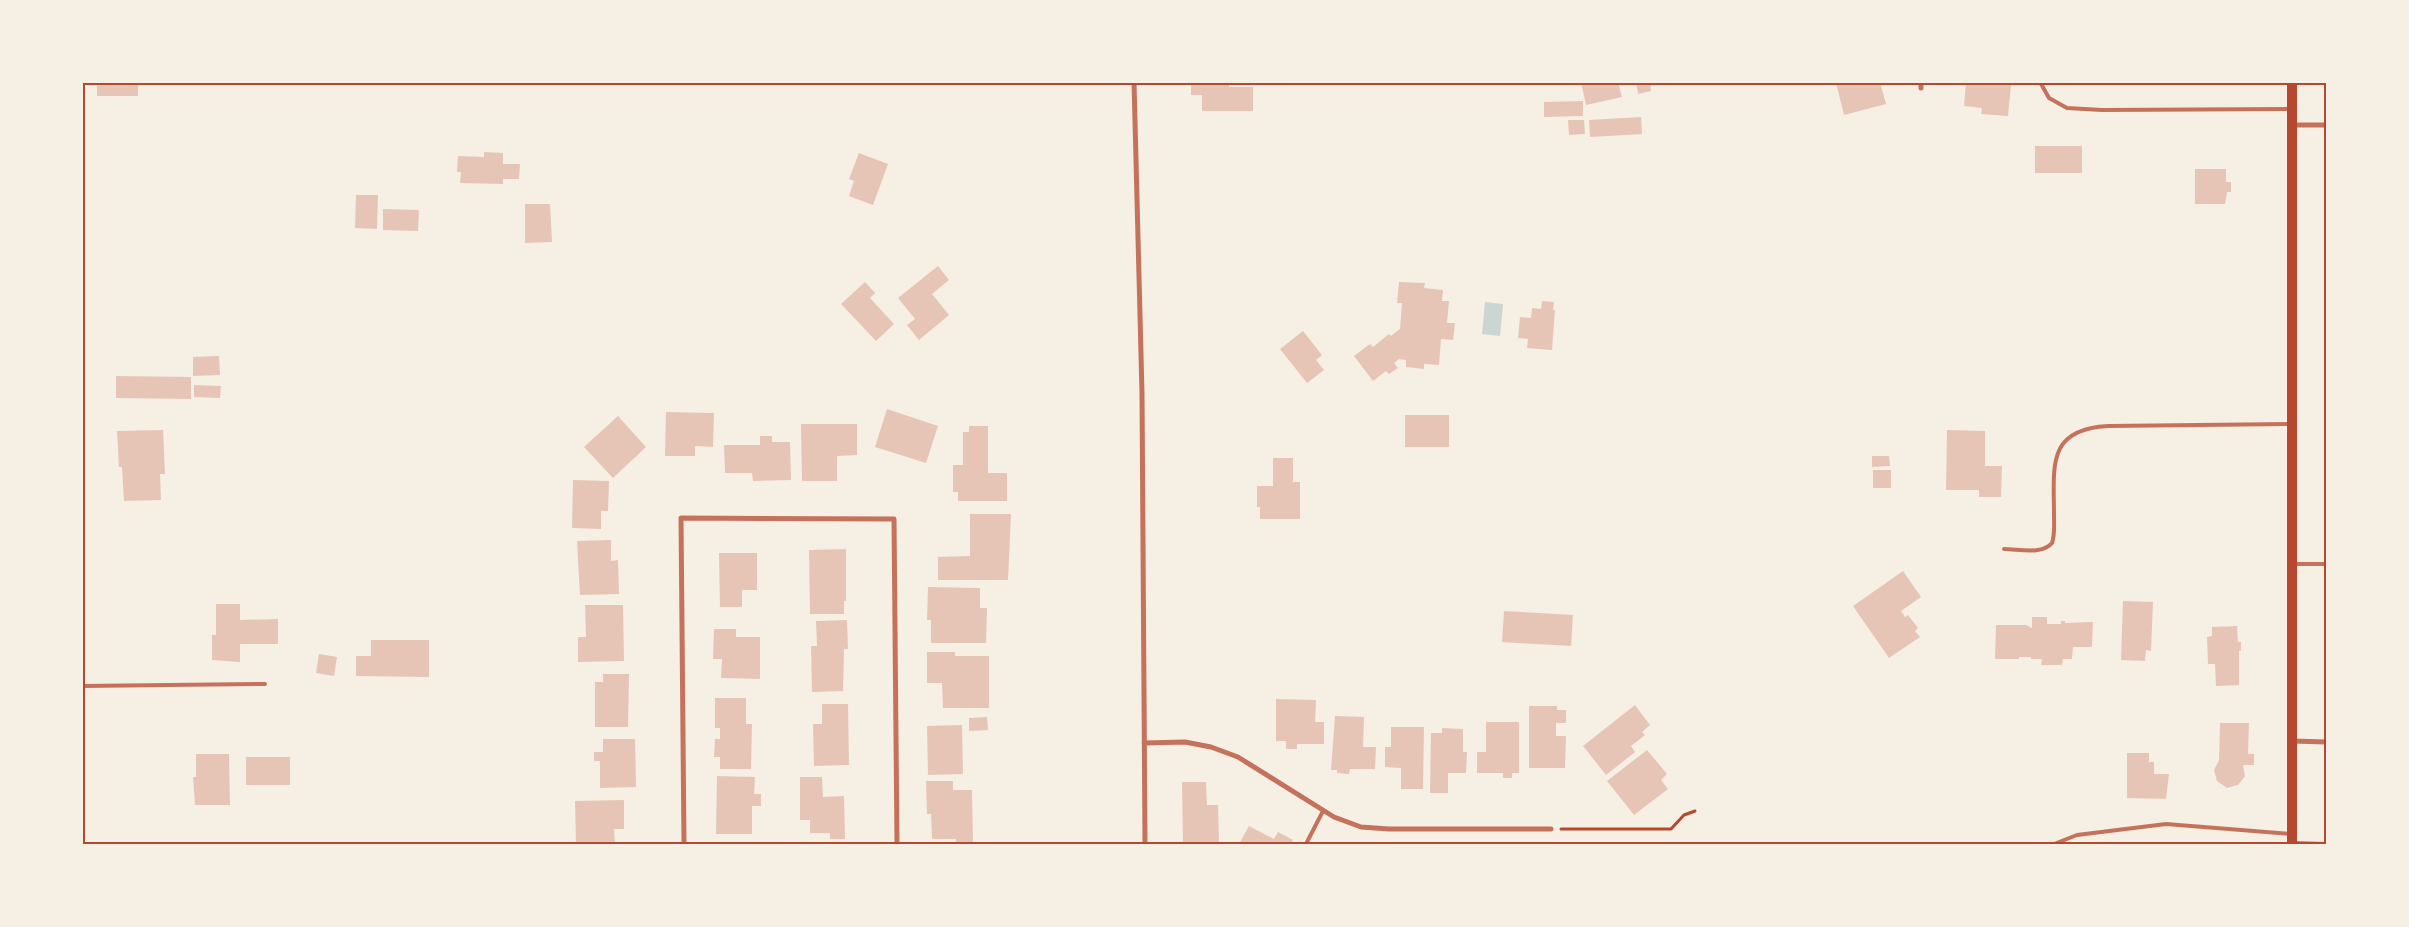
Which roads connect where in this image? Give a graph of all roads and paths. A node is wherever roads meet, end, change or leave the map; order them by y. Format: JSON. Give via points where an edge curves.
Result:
{"nodes":[{"id":1,"x":1134,"y":82,"type":"edge"},
{"id":2,"x":2040,"y":82,"type":"edge"},
{"id":3,"x":2292,"y":82,"type":"edge"},
{"id":4,"x":2292,"y":109,"type":"junction"},
{"id":5,"x":2292,"y":125,"type":"junction"},
{"id":6,"x":2326,"y":125,"type":"edge"},
{"id":7,"x":2290,"y":424,"type":"junction"},
{"id":8,"x":2004,"y":549,"type":"dead end"},
{"id":9,"x":2290,"y":564,"type":"junction"},
{"id":10,"x":2326,"y":564,"type":"edge"},
{"id":11,"x":265,"y":684,"type":"dead end"},
{"id":12,"x":82,"y":686,"type":"edge"},
{"id":13,"x":2291,"y":741,"type":"junction"},
{"id":14,"x":2326,"y":742,"type":"edge"},
{"id":15,"x":1144,"y":743,"type":"junction"},
{"id":16,"x":1323,"y":811,"type":"junction"},
{"id":17,"x":1695,"y":811,"type":"dead end"},
{"id":18,"x":1550,"y":829,"type":"joint"},
{"id":19,"x":2292,"y":840,"type":"edge"},
{"id":20,"x":684,"y":844,"type":"edge"},
{"id":21,"x":897,"y":844,"type":"edge"},
{"id":22,"x":1145,"y":844,"type":"edge"},
{"id":23,"x":1306,"y":844,"type":"edge"},
{"id":24,"x":2054,"y":844,"type":"edge"},
{"id":25,"x":2326,"y":844,"type":"edge"}],
"edges":[{"from":1,"to":15,"type":"street","via":[[1142,393]]},
{"from":2,"to":4,"type":"lane","via":[[2049,98],[2067,108]]},
{"from":3,"to":4,"type":"main road"},
{"from":4,"to":5,"type":"main road"},
{"from":5,"to":6,"type":"street"},
{"from":5,"to":7,"type":"main road"},
{"from":7,"to":8,"type":"lane","via":[[2108,426],[2080,430],[2065,439],[2056,454],[2052,543],[2041,550]]},
{"from":7,"to":9,"type":"main road"},
{"from":9,"to":10,"type":"lane"},
{"from":9,"to":13,"type":"main road"},
{"from":11,"to":12,"type":"lane"},
{"from":13,"to":14,"type":"street"},
{"from":13,"to":19,"type":"main road"},
{"from":15,"to":16,"type":"street","via":[[1185,742],[1238,757]]},
{"from":15,"to":22,"type":"street"},
{"from":16,"to":18,"type":"street","via":[[1361,827]]},
{"from":16,"to":23,"type":"lane"},
{"from":17,"to":18,"type":"path","via":[[1684,815],[1671,829]]},
{"from":19,"to":24,"type":"lane","via":[[2166,824],[2077,835]]},
{"from":19,"to":25,"type":"lane"},
{"from":20,"to":21,"type":"street","via":[[681,518],[894,519]]}]}
